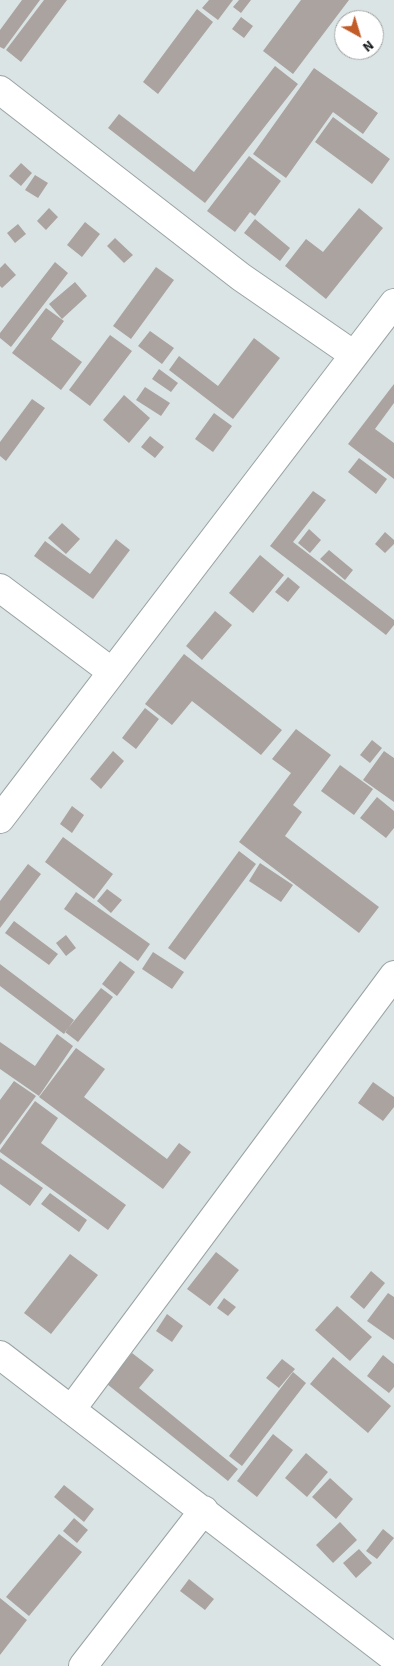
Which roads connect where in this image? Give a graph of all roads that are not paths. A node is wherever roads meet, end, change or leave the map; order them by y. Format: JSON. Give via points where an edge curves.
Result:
{"nodes":[{"id":1,"x":0,"y":90,"type":"edge"},
{"id":2,"x":394,"y":304,"type":"edge"},
{"id":3,"x":354,"y":355,"type":"junction"},
{"id":4,"x":0,"y":588,"type":"edge"},
{"id":5,"x":112,"y":672,"type":"junction"},
{"id":6,"x":0,"y":819,"type":"edge"},
{"id":7,"x":394,"y":975,"type":"edge"},
{"id":8,"x":0,"y":1355,"type":"edge"},
{"id":9,"x":71,"y":1410,"type":"junction"},
{"id":10,"x":204,"y":1510,"type":"junction"},
{"id":11,"x":389,"y":1645,"type":"edge"},
{"id":12,"x":83,"y":1666,"type":"edge"}],
"edges":[{"from":1,"to":3,"type":"street","via":[[241,276]]},
{"from":2,"to":3,"type":"street"},
{"from":3,"to":5,"type":"street"},
{"from":4,"to":5,"type":"street"},
{"from":5,"to":6,"type":"street"},
{"from":7,"to":9,"type":"street"},
{"from":8,"to":9,"type":"street"},
{"from":9,"to":10,"type":"street"},
{"from":10,"to":11,"type":"street"},
{"from":10,"to":12,"type":"street"}]}
